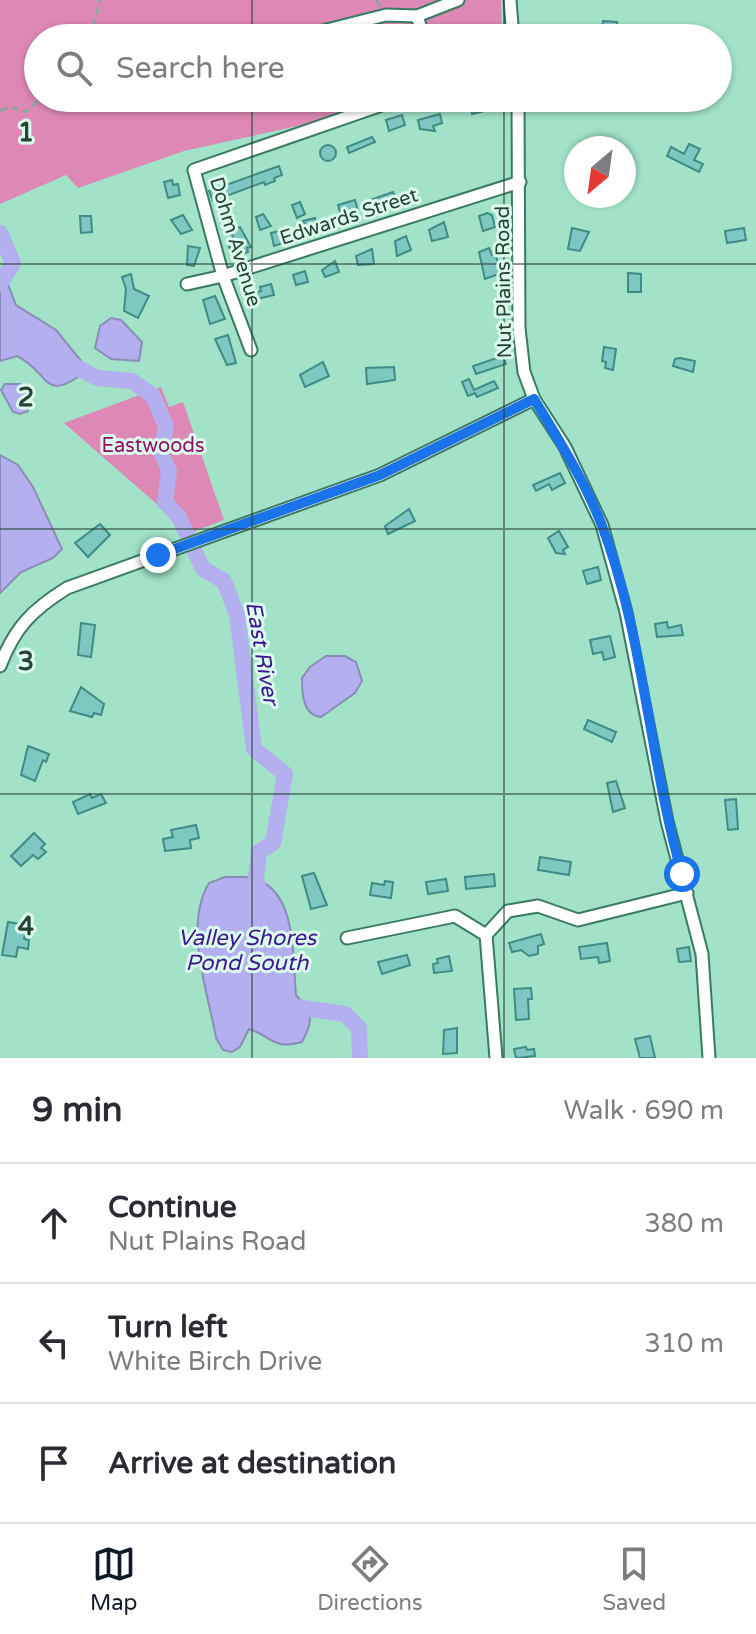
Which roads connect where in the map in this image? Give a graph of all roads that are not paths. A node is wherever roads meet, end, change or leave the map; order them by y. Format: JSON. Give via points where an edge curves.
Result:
{"nodes":[{"id":1,"x":458,"y":0,"type":"edge"},
{"id":2,"x":510,"y":0,"type":"edge"},
{"id":3,"x":417,"y":16,"type":"junction"},
{"id":4,"x":350,"y":24,"type":"edge"},
{"id":5,"x":420,"y":24,"type":"edge"},
{"id":6,"x":512,"y":24,"type":"edge"},
{"id":7,"x":362,"y":112,"type":"edge"},
{"id":8,"x":518,"y":112,"type":"edge"},
{"id":9,"x":520,"y":182,"type":"junction"},
{"id":10,"x":223,"y":276,"type":"junction"},
{"id":11,"x":187,"y":284,"type":"dead end"},
{"id":12,"x":251,"y":350,"type":"dead end"},
{"id":13,"x":534,"y":399,"type":"junction"},
{"id":14,"x":0,"y":666,"type":"edge"},
{"id":15,"x":687,"y":893,"type":"junction"},
{"id":16,"x":486,"y":935,"type":"junction"},
{"id":17,"x":347,"y":938,"type":"dead end"},
{"id":18,"x":496,"y":1058,"type":"edge"},
{"id":19,"x":709,"y":1058,"type":"edge"}],
"edges":[{"from":1,"to":3,"type":"street"},
{"from":2,"to":6,"type":"street"},
{"from":3,"to":4,"type":"street","via":[[386,15]]},
{"from":3,"to":5,"type":"street"},
{"from":7,"to":10,"type":"street","name":"Dohm Avenue","via":[[194,170]]},
{"from":8,"to":9,"type":"street","name":"Nut Plains Road"},
{"from":9,"to":10,"type":"street","name":"Edwards Street"},
{"from":9,"to":13,"type":"street","name":"Nut Plains Road","via":[[519,342]]},
{"from":10,"to":11,"type":"street","name":"Edwards Street"},
{"from":10,"to":12,"type":"street","name":"Dohm Avenue"},
{"from":13,"to":14,"type":"street","via":[[412,462],[67,588],[35,608]]},
{"from":13,"to":15,"type":"street","name":"Nut Plains Road","via":[[565,447],[602,525]]},
{"from":15,"to":16,"type":"street","via":[[578,920],[538,906],[508,911]]},
{"from":15,"to":19,"type":"street","name":"Nut Plains Road","via":[[702,954]]},
{"from":16,"to":17,"type":"street","via":[[455,916]]},
{"from":16,"to":18,"type":"street"}]}
